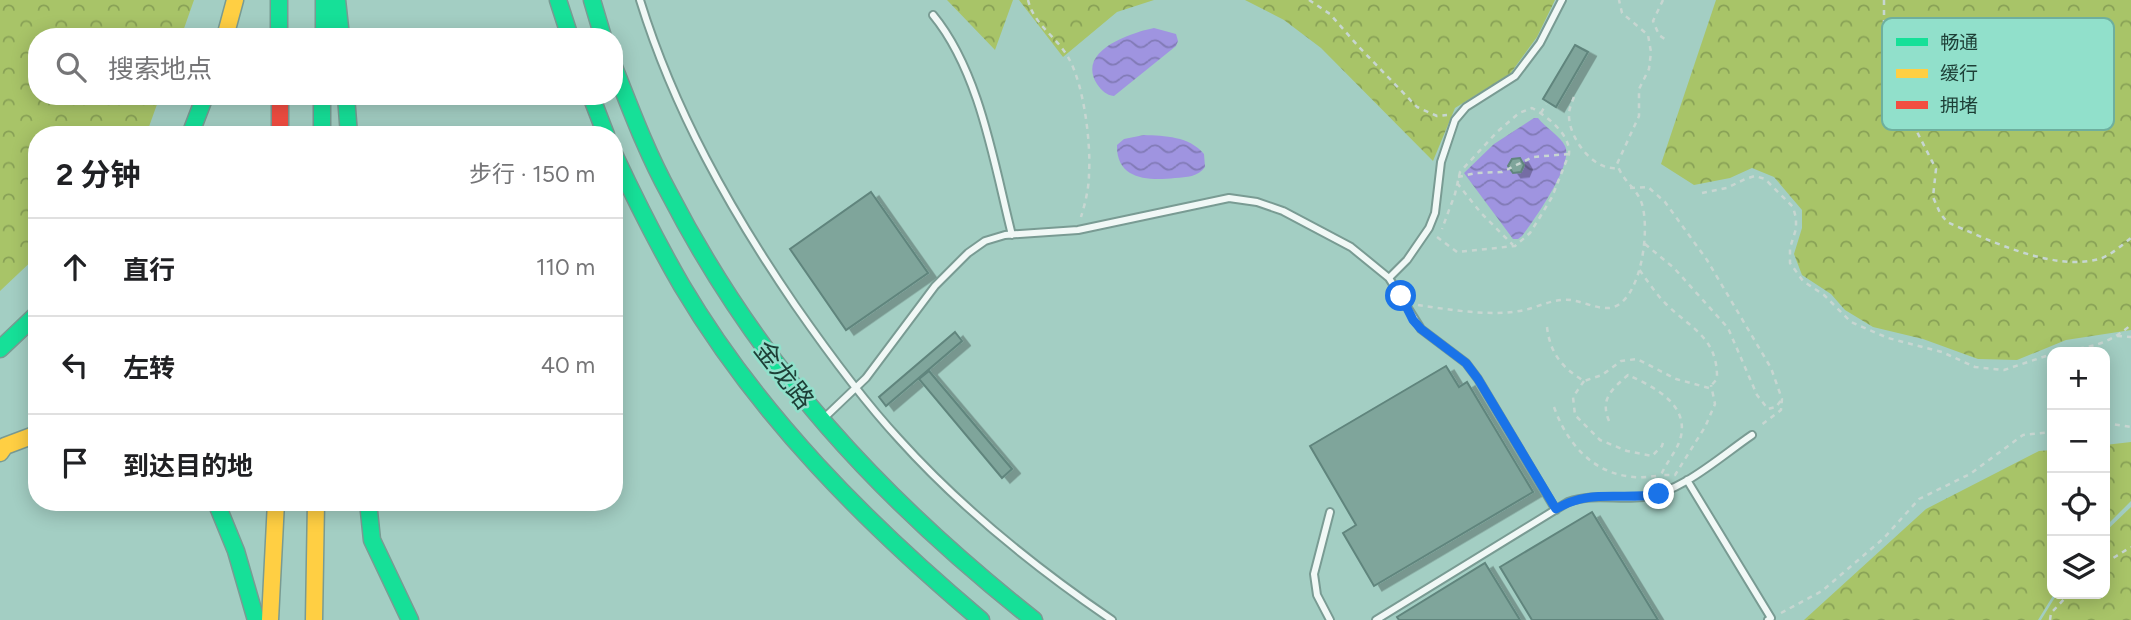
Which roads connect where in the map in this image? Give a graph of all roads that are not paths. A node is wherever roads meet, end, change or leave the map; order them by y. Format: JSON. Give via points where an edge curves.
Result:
{"nodes":[{"id":1,"x":235,"y":0,"type":"edge"},
{"id":2,"x":279,"y":0,"type":"edge"},
{"id":3,"x":324,"y":0,"type":"edge"},
{"id":4,"x":337,"y":0,"type":"edge"},
{"id":5,"x":558,"y":0,"type":"edge"},
{"id":6,"x":592,"y":0,"type":"edge"},
{"id":7,"x":640,"y":0,"type":"edge"},
{"id":8,"x":1562,"y":0,"type":"edge"},
{"id":9,"x":933,"y":15,"type":"dead end"},
{"id":10,"x":227,"y":28,"type":"edge"},
{"id":11,"x":279,"y":28,"type":"edge"},
{"id":12,"x":324,"y":28,"type":"edge"},
{"id":13,"x":340,"y":28,"type":"edge"},
{"id":14,"x":567,"y":28,"type":"edge"},
{"id":15,"x":600,"y":28,"type":"edge"},
{"id":16,"x":623,"y":89,"type":"edge"},
{"id":17,"x":202,"y":105,"type":"edge"},
{"id":18,"x":280,"y":105,"type":"edge"},
{"id":19,"x":323,"y":105,"type":"edge"},
{"id":20,"x":347,"y":105,"type":"edge"},
{"id":21,"x":594,"y":105,"type":"edge"},
{"id":22,"x":193,"y":126,"type":"edge"},
{"id":23,"x":280,"y":126,"type":"edge"},
{"id":24,"x":322,"y":126,"type":"edge"},
{"id":25,"x":348,"y":126,"type":"edge"},
{"id":26,"x":603,"y":126,"type":"edge"},
{"id":27,"x":623,"y":173,"type":"edge"},
{"id":28,"x":1013,"y":235,"type":"junction"},
{"id":29,"x":1389,"y":278,"type":"junction"},
{"id":30,"x":28,"y":323,"type":"edge"},
{"id":31,"x":0,"y":349,"type":"edge"},
{"id":32,"x":857,"y":388,"type":"junction"},
{"id":33,"x":820,"y":421,"type":"junction"},
{"id":34,"x":1752,"y":435,"type":"road end"},
{"id":35,"x":28,"y":437,"type":"edge"},
{"id":36,"x":0,"y":453,"type":"edge"},
{"id":37,"x":1687,"y":480,"type":"junction"},
{"id":38,"x":1556,"y":509,"type":"junction"},
{"id":39,"x":220,"y":511,"type":"edge"},
{"id":40,"x":276,"y":511,"type":"edge"},
{"id":41,"x":316,"y":511,"type":"edge"},
{"id":42,"x":369,"y":511,"type":"edge"},
{"id":43,"x":1330,"y":512,"type":"dead end"},
{"id":44,"x":1769,"y":619,"type":"edge"},
{"id":45,"x":256,"y":620,"type":"edge"},
{"id":46,"x":270,"y":620,"type":"edge"},
{"id":47,"x":313,"y":620,"type":"edge"},
{"id":48,"x":410,"y":620,"type":"edge"},
{"id":49,"x":981,"y":620,"type":"edge"},
{"id":50,"x":1034,"y":620,"type":"edge"},
{"id":51,"x":1112,"y":620,"type":"edge"},
{"id":52,"x":1330,"y":620,"type":"edge"},
{"id":53,"x":1377,"y":620,"type":"edge"}],
"edges":[{"from":1,"to":10,"type":"main road"},
{"from":2,"to":11,"type":"main road"},
{"from":3,"to":12,"type":"main road"},
{"from":4,"to":13,"type":"main road"},
{"from":5,"to":14,"type":"main road"},
{"from":6,"to":15,"type":"main road"},
{"from":7,"to":32,"type":"lane","via":[[669,82],[712,172],[778,281]]},
{"from":8,"to":29,"type":"lane","via":[[1540,43],[1514,76],[1460,113],[1441,162],[1435,213],[1428,231]]},
{"from":9,"to":28,"type":"lane","via":[[956,48],[974,88]]},
{"from":16,"to":33,"type":"main road","name":"金龙路","via":[[693,239],[748,329]]},
{"from":17,"to":22,"type":"main road"},
{"from":18,"to":23,"type":"main road"},
{"from":19,"to":24,"type":"main road"},
{"from":20,"to":25,"type":"main road"},
{"from":21,"to":26,"type":"main road"},
{"from":27,"to":49,"type":"main road","name":"金龙路","via":[[692,303],[788,434],[869,521]]},
{"from":28,"to":29,"type":"lane","via":[[1078,230],[1203,202],[1243,199],[1283,211],[1330,234]]},
{"from":28,"to":32,"type":"lane","via":[[985,241],[953,268]]},
{"from":29,"to":38,"type":"lane","via":[[1421,329],[1466,363],[1478,379]]},
{"from":30,"to":31,"type":"main road"},
{"from":32,"to":33,"type":"lane"},
{"from":32,"to":51,"type":"lane","via":[[900,441],[974,512]]},
{"from":33,"to":50,"type":"main road","name":"金龙路","via":[[919,526]]},
{"from":34,"to":37,"type":"lane"},
{"from":35,"to":36,"type":"main road","via":[[5,446]]},
{"from":37,"to":38,"type":"lane","via":[[1659,494],[1583,497]]},
{"from":37,"to":44,"type":"lane"},
{"from":38,"to":53,"type":"lane"},
{"from":39,"to":45,"type":"main road"},
{"from":40,"to":46,"type":"main road"},
{"from":41,"to":47,"type":"main road"},
{"from":42,"to":48,"type":"main road","via":[[372,540]]},
{"from":43,"to":52,"type":"lane","via":[[1314,585]]}]}
